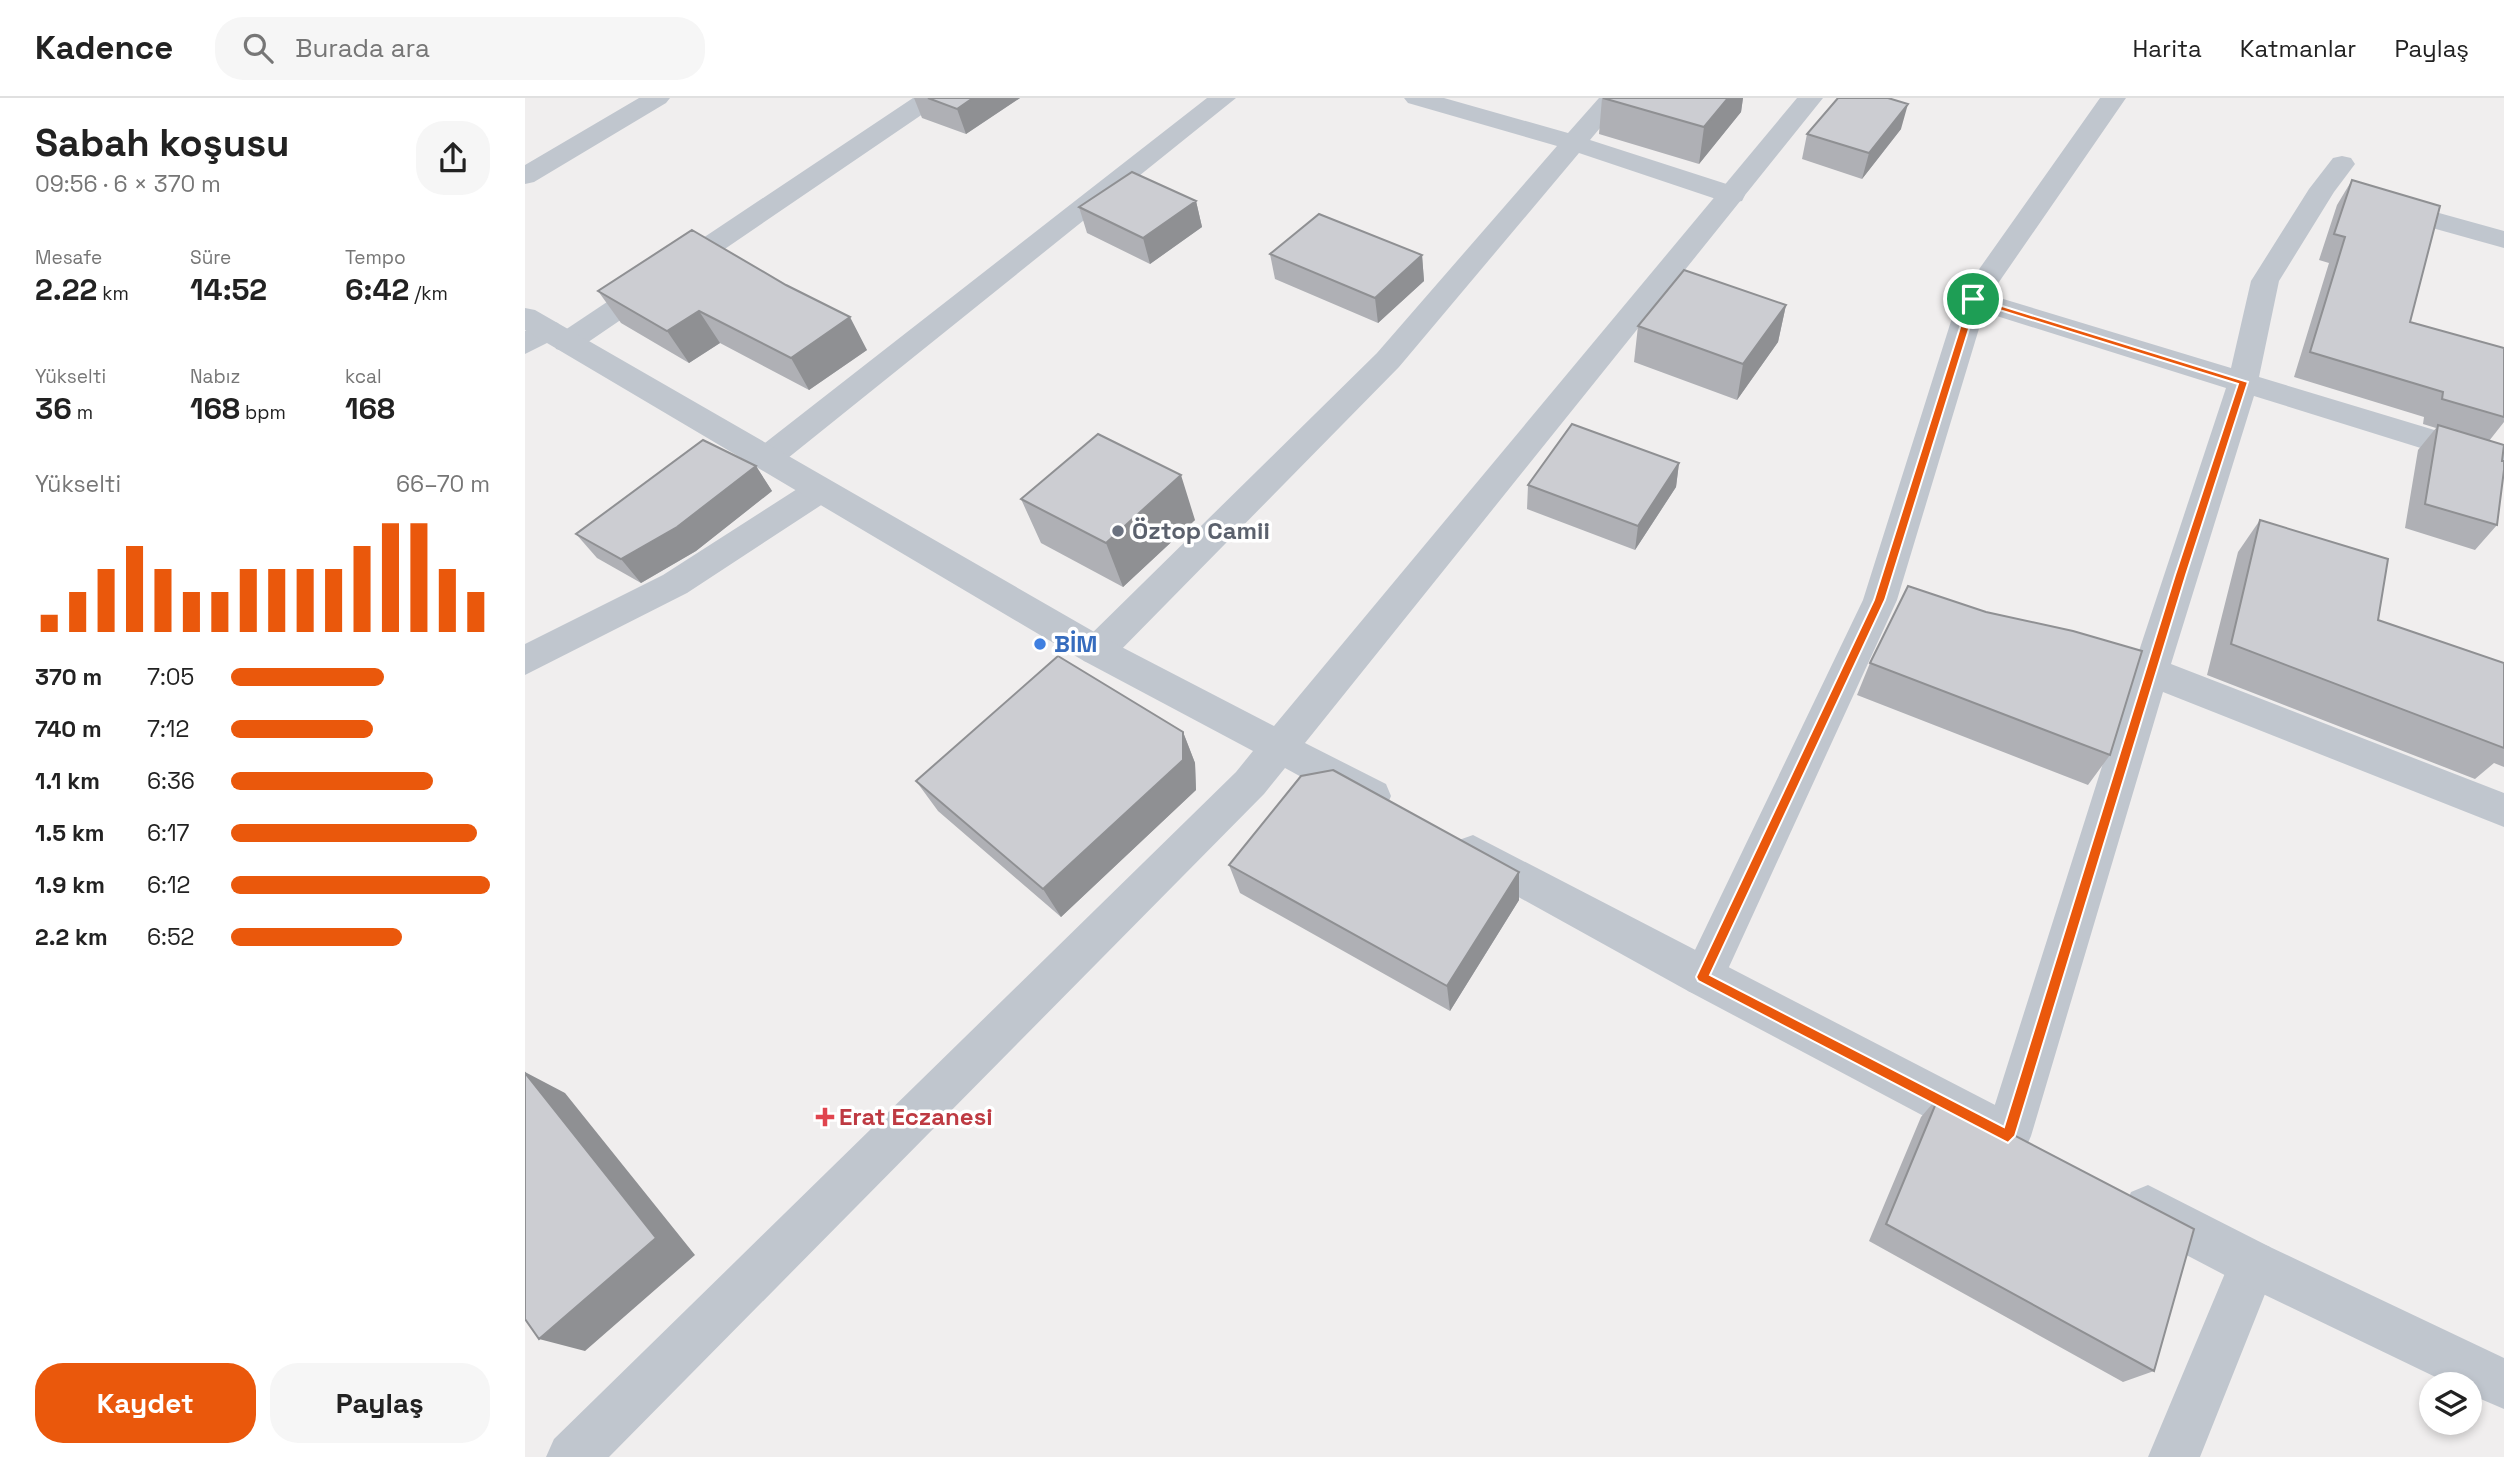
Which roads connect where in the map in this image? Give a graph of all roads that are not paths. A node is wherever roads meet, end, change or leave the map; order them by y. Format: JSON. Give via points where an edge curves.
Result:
{"nodes":[{"id":1,"x":657,"y":98,"type":"edge"},
{"id":2,"x":930,"y":98,"type":"edge"},
{"id":3,"x":1223,"y":98,"type":"edge"},
{"id":4,"x":1417,"y":98,"type":"edge"},
{"id":5,"x":1612,"y":98,"type":"edge"},
{"id":6,"x":1810,"y":98,"type":"edge"},
{"id":7,"x":2113,"y":98,"type":"edge"},
{"id":8,"x":1573,"y":143,"type":"junction"},
{"id":9,"x":525,"y":176,"type":"edge"},
{"id":10,"x":1732,"y":195,"type":"junction"},
{"id":11,"x":2504,"y":240,"type":"edge"},
{"id":12,"x":1973,"y":299,"type":"junction"},
{"id":13,"x":541,"y":333,"type":"edge"},
{"id":14,"x":2243,"y":382,"type":"junction"},
{"id":15,"x":767,"y":458,"type":"junction"},
{"id":16,"x":2504,"y":463,"type":"edge"},
{"id":17,"x":820,"y":490,"type":"junction"},
{"id":18,"x":1097,"y":651,"type":"junction"},
{"id":19,"x":2099,"y":658,"type":"edge"},
{"id":20,"x":525,"y":661,"type":"edge"},
{"id":21,"x":2151,"y":672,"type":"junction"},
{"id":22,"x":1280,"y":746,"type":"junction"},
{"id":23,"x":2504,"y":810,"type":"edge"},
{"id":24,"x":1401,"y":812,"type":"edge"},
{"id":25,"x":1437,"y":832,"type":"edge"},
{"id":26,"x":1703,"y":977,"type":"junction"},
{"id":27,"x":2008,"y":1136,"type":"junction"},
{"id":28,"x":2045,"y":1155,"type":"edge"},
{"id":29,"x":2119,"y":1194,"type":"edge"},
{"id":30,"x":2253,"y":1265,"type":"junction"},
{"id":31,"x":2504,"y":1384,"type":"edge"},
{"id":32,"x":572,"y":1457,"type":"edge"},
{"id":33,"x":2174,"y":1457,"type":"edge"}],
"edges":[{"from":1,"to":9,"type":"street"},
{"from":2,"to":13,"type":"street"},
{"from":3,"to":15,"type":"street"},
{"from":4,"to":8,"type":"street"},
{"from":5,"to":8,"type":"street"},
{"from":6,"to":10,"type":"street"},
{"from":7,"to":12,"type":"street"},
{"from":8,"to":10,"type":"street"},
{"from":8,"to":18,"type":"street","via":[[1388,360]]},
{"from":10,"to":22,"type":"street"},
{"from":11,"to":14,"type":"street","via":[[2343,187],[2265,281]]},
{"from":12,"to":14,"type":"street"},
{"from":12,"to":26,"type":"street","via":[[1892,603]]},
{"from":13,"to":15,"type":"street"},
{"from":14,"to":16,"type":"street"},
{"from":14,"to":21,"type":"street"},
{"from":15,"to":17,"type":"street"},
{"from":17,"to":18,"type":"street"},
{"from":17,"to":20,"type":"street","via":[[675,584]]},
{"from":18,"to":22,"type":"street"},
{"from":19,"to":21,"type":"street"},
{"from":21,"to":23,"type":"street"},
{"from":21,"to":27,"type":"street"},
{"from":22,"to":24,"type":"street"},
{"from":22,"to":32,"type":"street","via":[[1250,783]]},
{"from":25,"to":26,"type":"street"},
{"from":26,"to":27,"type":"street"},
{"from":27,"to":28,"type":"street"},
{"from":29,"to":30,"type":"street"},
{"from":30,"to":31,"type":"street"},
{"from":30,"to":33,"type":"street"}]}
